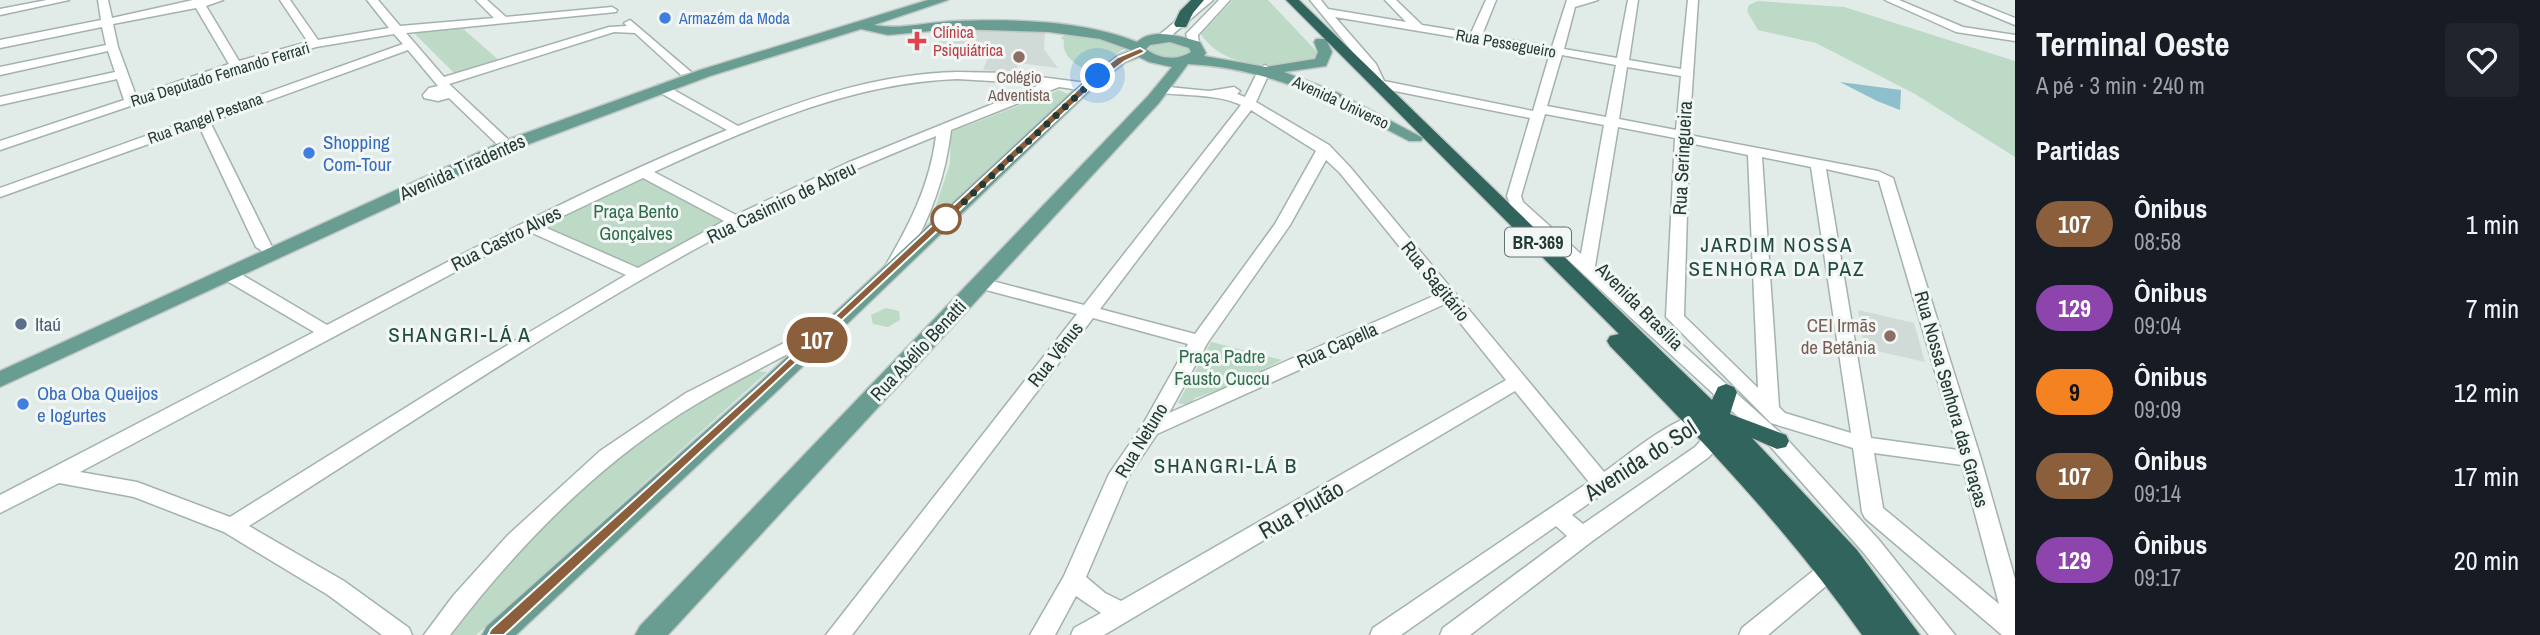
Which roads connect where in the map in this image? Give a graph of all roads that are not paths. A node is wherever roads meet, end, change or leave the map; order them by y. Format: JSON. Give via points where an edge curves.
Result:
{"nodes":[{"id":1,"x":64,"y":0,"type":"edge"},
{"id":2,"x":103,"y":0,"type":"edge"},
{"id":3,"x":218,"y":0,"type":"edge"},
{"id":4,"x":285,"y":0,"type":"edge"},
{"id":5,"x":372,"y":0,"type":"edge"},
{"id":6,"x":481,"y":0,"type":"edge"},
{"id":7,"x":600,"y":0,"type":"edge"},
{"id":8,"x":916,"y":0,"type":"edge"},
{"id":9,"x":942,"y":0,"type":"edge"},
{"id":10,"x":1198,"y":0,"type":"edge"},
{"id":11,"x":1208,"y":0,"type":"edge"},
{"id":12,"x":1225,"y":0,"type":"edge"},
{"id":13,"x":1279,"y":0,"type":"edge"},
{"id":14,"x":1292,"y":0,"type":"edge"},
{"id":15,"x":1315,"y":0,"type":"edge"},
{"id":16,"x":1390,"y":0,"type":"edge"},
{"id":17,"x":1409,"y":0,"type":"edge"},
{"id":18,"x":1491,"y":0,"type":"edge"},
{"id":19,"x":1593,"y":0,"type":"edge"},
{"id":20,"x":1633,"y":0,"type":"edge"},
{"id":21,"x":1693,"y":0,"type":"edge"},
{"id":22,"x":1891,"y":0,"type":"edge"},
{"id":23,"x":1960,"y":0,"type":"edge"},
{"id":24,"x":199,"y":2,"type":"edge"},
{"id":25,"x":1571,"y":3,"type":"edge"},
{"id":26,"x":612,"y":10,"type":"junction"},
{"id":27,"x":1403,"y":11,"type":"junction"},
{"id":28,"x":0,"y":12,"type":"edge"},
{"id":29,"x":1327,"y":12,"type":"junction"},
{"id":30,"x":884,"y":14,"type":"junction"},
{"id":31,"x":503,"y":20,"type":"junction"},
{"id":32,"x":625,"y":20,"type":"junction"},
{"id":33,"x":953,"y":22,"type":"junction"},
{"id":34,"x":2015,"y":22,"type":"edge"},
{"id":35,"x":108,"y":23,"type":"junction"},
{"id":36,"x":1181,"y":24,"type":"junction"},
{"id":37,"x":862,"y":25,"type":"junction"},
{"id":38,"x":1419,"y":28,"type":"junction"},
{"id":39,"x":613,"y":29,"type":"junction"},
{"id":40,"x":397,"y":30,"type":"junction"},
{"id":41,"x":638,"y":30,"type":"junction"},
{"id":42,"x":884,"y":31,"type":"junction"},
{"id":43,"x":1475,"y":38,"type":"junction"},
{"id":44,"x":2015,"y":38,"type":"edge"},
{"id":45,"x":1321,"y":42,"type":"junction"},
{"id":46,"x":0,"y":44,"type":"edge"},
{"id":47,"x":315,"y":44,"type":"junction"},
{"id":48,"x":802,"y":44,"type":"junction"},
{"id":49,"x":1149,"y":44,"type":"junction"},
{"id":50,"x":411,"y":45,"type":"junction"},
{"id":51,"x":112,"y":47,"type":"junction"},
{"id":52,"x":1557,"y":51,"type":"junction"},
{"id":53,"x":1190,"y":54,"type":"junction"},
{"id":54,"x":1623,"y":63,"type":"junction"},
{"id":55,"x":236,"y":66,"type":"junction"},
{"id":56,"x":0,"y":71,"type":"edge"},
{"id":57,"x":685,"y":72,"type":"junction"},
{"id":58,"x":1686,"y":73,"type":"junction"},
{"id":59,"x":121,"y":74,"type":"junction"},
{"id":60,"x":1261,"y":78,"type":"junction"},
{"id":61,"x":1057,"y":82,"type":"junction"},
{"id":62,"x":1378,"y":84,"type":"junction"},
{"id":63,"x":1087,"y":87,"type":"junction"},
{"id":64,"x":447,"y":88,"type":"junction"},
{"id":65,"x":662,"y":88,"type":"junction"},
{"id":66,"x":1162,"y":89,"type":"junction"},
{"id":67,"x":1222,"y":93,"type":"junction"},
{"id":68,"x":0,"y":101,"type":"edge"},
{"id":69,"x":131,"y":101,"type":"junction"},
{"id":70,"x":1248,"y":105,"type":"junction"},
{"id":71,"x":1539,"y":113,"type":"junction"},
{"id":72,"x":202,"y":119,"type":"junction"},
{"id":73,"x":1613,"y":122,"type":"junction"},
{"id":74,"x":944,"y":129,"type":"junction"},
{"id":75,"x":738,"y":131,"type":"junction"},
{"id":76,"x":1682,"y":137,"type":"junction"},
{"id":77,"x":1415,"y":138,"type":"junction"},
{"id":78,"x":504,"y":143,"type":"junction"},
{"id":79,"x":0,"y":146,"type":"edge"},
{"id":80,"x":1324,"y":148,"type":"junction"},
{"id":81,"x":1755,"y":153,"type":"junction"},
{"id":82,"x":1818,"y":165,"type":"junction"},
{"id":83,"x":1345,"y":170,"type":"junction"},
{"id":84,"x":641,"y":171,"type":"junction"},
{"id":85,"x":1313,"y":172,"type":"junction"},
{"id":86,"x":0,"y":193,"type":"edge"},
{"id":87,"x":735,"y":221,"type":"junction"},
{"id":88,"x":529,"y":226,"type":"junction"},
{"id":89,"x":272,"y":248,"type":"junction"},
{"id":90,"x":1586,"y":269,"type":"junction"},
{"id":91,"x":890,"y":271,"type":"junction"},
{"id":92,"x":228,"y":274,"type":"junction"},
{"id":93,"x":640,"y":275,"type":"junction"},
{"id":94,"x":981,"y":283,"type":"junction"},
{"id":95,"x":1448,"y":296,"type":"junction"},
{"id":96,"x":1088,"y":312,"type":"junction"},
{"id":97,"x":1675,"y":317,"type":"junction"},
{"id":98,"x":838,"y":320,"type":"junction"},
{"id":99,"x":327,"y":332,"type":"junction"},
{"id":100,"x":1199,"y":341,"type":"junction"},
{"id":101,"x":1686,"y":356,"type":"junction"},
{"id":102,"x":0,"y":367,"type":"edge"},
{"id":103,"x":0,"y":380,"type":"edge"},
{"id":104,"x":1518,"y":381,"type":"junction"},
{"id":105,"x":1726,"y":392,"type":"junction"},
{"id":106,"x":1769,"y":408,"type":"junction"},
{"id":107,"x":1706,"y":419,"type":"junction"},
{"id":108,"x":1150,"y":429,"type":"junction"},
{"id":109,"x":1777,"y":441,"type":"junction"},
{"id":110,"x":1862,"y":444,"type":"junction"},
{"id":111,"x":1971,"y":459,"type":"junction"},
{"id":112,"x":56,"y":475,"type":"junction"},
{"id":113,"x":1601,"y":483,"type":"junction"},
{"id":114,"x":0,"y":505,"type":"edge"},
{"id":115,"x":1556,"y":515,"type":"junction"},
{"id":116,"x":233,"y":526,"type":"junction"},
{"id":117,"x":1583,"y":536,"type":"junction"},
{"id":118,"x":1831,"y":569,"type":"junction"},
{"id":119,"x":1074,"y":579,"type":"junction"},
{"id":120,"x":1125,"y":612,"type":"junction"},
{"id":121,"x":2015,"y":621,"type":"edge"},
{"id":122,"x":2015,"y":632,"type":"edge"},
{"id":123,"x":400,"y":635,"type":"edge"},
{"id":124,"x":436,"y":635,"type":"edge"},
{"id":125,"x":498,"y":635,"type":"edge"},
{"id":126,"x":650,"y":635,"type":"edge"},
{"id":127,"x":838,"y":635,"type":"edge"},
{"id":128,"x":1042,"y":635,"type":"edge"},
{"id":129,"x":1083,"y":635,"type":"edge"},
{"id":130,"x":1382,"y":635,"type":"edge"},
{"id":131,"x":1452,"y":635,"type":"edge"},
{"id":132,"x":1751,"y":635,"type":"edge"},
{"id":133,"x":1878,"y":635,"type":"edge"},
{"id":134,"x":1905,"y":635,"type":"edge"},
{"id":135,"x":1943,"y":635,"type":"edge"}],
"edges":[{"from":1,"to":28,"type":"street"},
{"from":2,"to":35,"type":"street"},
{"from":3,"to":24,"type":"street"},
{"from":4,"to":47,"type":"street"},
{"from":5,"to":40,"type":"street"},
{"from":6,"to":31,"type":"street"},
{"from":7,"to":26,"type":"street"},
{"from":8,"to":30,"type":"main road","name":"Avenida Tiradentes"},
{"from":9,"to":30,"type":"main road","name":"Avenida Tiradentes"},
{"from":10,"to":36,"type":"highway"},
{"from":11,"to":36,"type":"street"},
{"from":12,"to":53,"type":"street","via":[[1192,34]]},
{"from":13,"to":45,"type":"highway","name":"Avenida Brasília","number":"BR-369"},
{"from":14,"to":62,"type":"highway","name":"Avenida Brasília","number":"BR-369"},
{"from":15,"to":29,"type":"street"},
{"from":16,"to":27,"type":"street"},
{"from":17,"to":27,"type":"street"},
{"from":18,"to":43,"type":"street"},
{"from":19,"to":25,"type":"street"},
{"from":20,"to":54,"type":"street"},
{"from":21,"to":58,"type":"street","name":"Rua Seringueira"},
{"from":22,"to":44,"type":"street","via":[[1961,30]]},
{"from":23,"to":34,"type":"street"},
{"from":24,"to":35,"type":"street"},
{"from":24,"to":55,"type":"street"},
{"from":25,"to":52,"type":"street"},
{"from":26,"to":31,"type":"street","name":"Rua Deputado Fernando Ferrari"},
{"from":26,"to":32,"type":"street"},
{"from":27,"to":38,"type":"street"},
{"from":29,"to":38,"type":"street","name":"Rua Pessegueiro"},
{"from":29,"to":62,"type":"street","via":[[1372,67]]},
{"from":30,"to":33,"type":"main road","via":[[894,21]]},
{"from":30,"to":37,"type":"main road","via":[[864,19]]},
{"from":30,"to":57,"type":"main road","name":"Avenida Tiradentes"},
{"from":31,"to":40,"type":"street","name":"Rua Deputado Fernando Ferrari"},
{"from":32,"to":39,"type":"street"},
{"from":32,"to":41,"type":"street"},
{"from":33,"to":42,"type":"main road"},
{"from":33,"to":49,"type":"main road"},
{"from":35,"to":46,"type":"street"},
{"from":35,"to":51,"type":"street"},
{"from":36,"to":49,"type":"street"},
{"from":37,"to":42,"type":"main road"},
{"from":37,"to":48,"type":"main road","name":"Avenida Tiradentes"},
{"from":38,"to":43,"type":"street","name":"Rua Pessegueiro"},
{"from":39,"to":41,"type":"street"},
{"from":39,"to":64,"type":"street"},
{"from":40,"to":47,"type":"street","name":"Rua Deputado Fernando Ferrari"},
{"from":40,"to":50,"type":"street"},
{"from":41,"to":57,"type":"street"},
{"from":42,"to":48,"type":"main road"},
{"from":43,"to":52,"type":"street","name":"Rua Pessegueiro"},
{"from":45,"to":60,"type":"main road","name":"Avenida Universo","via":[[1325,51],[1321,63]]},
{"from":45,"to":77,"type":"highway","name":"Avenida Brasília","number":"BR-369"},
{"from":47,"to":55,"type":"street","name":"Rua Deputado Fernando Ferrari"},
{"from":48,"to":65,"type":"main road","name":"Avenida Tiradentes"},
{"from":49,"to":53,"type":"main road","via":[[1181,39]]},
{"from":49,"to":53,"type":"main road","via":[[1152,59]]},
{"from":49,"to":63,"type":"main road","via":[[1121,59]]},
{"from":50,"to":64,"type":"street"},
{"from":50,"to":72,"type":"street","name":"Rua Rangel Pestana"},
{"from":51,"to":56,"type":"street"},
{"from":51,"to":59,"type":"street"},
{"from":52,"to":54,"type":"street","name":"Rua Pessegueiro"},
{"from":52,"to":71,"type":"street"},
{"from":53,"to":60,"type":"main road","name":"Avenida Universo"},
{"from":53,"to":66,"type":"main road","name":"Rua Abélio Benatti"},
{"from":54,"to":58,"type":"street","name":"Rua Pessegueiro"},
{"from":54,"to":73,"type":"street"},
{"from":55,"to":69,"type":"street","name":"Rua Deputado Fernando Ferrari"},
{"from":57,"to":65,"type":"main road","via":[[683,78]]},
{"from":57,"to":78,"type":"main road","name":"Avenida Tiradentes"},
{"from":58,"to":76,"type":"street","name":"Rua Seringueira"},
{"from":59,"to":68,"type":"street"},
{"from":59,"to":69,"type":"street"},
{"from":60,"to":67,"type":"street"},
{"from":60,"to":70,"type":"street","name":"Rua Vênus"},
{"from":60,"to":77,"type":"main road","name":"Avenida Universo","via":[[1321,90]]},
{"from":61,"to":63,"type":"street","name":"Rua Castro Alves"},
{"from":61,"to":74,"type":"street","name":"Rua Casimiro de Abreu"},
{"from":61,"to":75,"type":"street","name":"Rua Castro Alves","via":[[974,74],[880,83],[793,108]]},
{"from":62,"to":71,"type":"street"},
{"from":62,"to":107,"type":"highway","name":"Avenida Brasília","number":"BR-369"},
{"from":63,"to":91,"type":"main road"},
{"from":64,"to":78,"type":"street"},
{"from":65,"to":75,"type":"street"},
{"from":65,"to":78,"type":"main road","name":"Avenida Tiradentes"},
{"from":66,"to":67,"type":"street"},
{"from":66,"to":94,"type":"main road","name":"Rua Abélio Benatti"},
{"from":67,"to":70,"type":"street","name":"Rua Sagitário"},
{"from":69,"to":79,"type":"street","name":"Rua Deputado Fernando Ferrari"},
{"from":70,"to":80,"type":"street","name":"Rua Sagitário"},
{"from":70,"to":96,"type":"street","name":"Rua Vênus"},
{"from":71,"to":73,"type":"street"},
{"from":71,"to":90,"type":"street","name":"Avenida Brasília","via":[[1514,196],[1516,204]]},
{"from":72,"to":86,"type":"street","name":"Rua Rangel Pestana"},
{"from":72,"to":89,"type":"street"},
{"from":73,"to":76,"type":"street"},
{"from":73,"to":90,"type":"street"},
{"from":74,"to":87,"type":"street","name":"Rua Casimiro de Abreu","via":[[833,174]]},
{"from":74,"to":91,"type":"street","via":[[942,159],[921,220]]},
{"from":75,"to":84,"type":"street","name":"Rua Castro Alves"},
{"from":76,"to":81,"type":"street"},
{"from":76,"to":97,"type":"street","name":"Rua Seringueira"},
{"from":77,"to":107,"type":"highway","name":"Avenida Brasília","number":"BR-369"},
{"from":78,"to":89,"type":"main road","name":"Avenida Tiradentes"},
{"from":78,"to":89,"type":"main road","name":"Avenida Tiradentes","via":[[367,200],[370,204]]},
{"from":80,"to":83,"type":"street","name":"Rua Sagitário"},
{"from":80,"to":85,"type":"street","name":"Rua Netuno"},
{"from":81,"to":82,"type":"street"},
{"from":81,"to":106,"type":"street"},
{"from":82,"to":110,"type":"street"},
{"from":82,"to":111,"type":"street","name":"Rua Nossa Senhora das Graças","via":[[1886,178]]},
{"from":83,"to":85,"type":"street"},
{"from":83,"to":95,"type":"street","name":"Rua Sagitário"},
{"from":84,"to":87,"type":"street"},
{"from":84,"to":88,"type":"street","name":"Rua Castro Alves"},
{"from":85,"to":100,"type":"street","name":"Rua Netuno","via":[[1282,225]]},
{"from":87,"to":93,"type":"street","name":"Rua Casimiro de Abreu"},
{"from":88,"to":93,"type":"street"},
{"from":88,"to":99,"type":"street","name":"Rua Castro Alves"},
{"from":89,"to":92,"type":"main road","name":"Avenida Tiradentes"},
{"from":89,"to":102,"type":"main road","name":"Avenida Tiradentes"},
{"from":90,"to":101,"type":"street","name":"Avenida Brasília"},
{"from":91,"to":98,"type":"main road"},
{"from":92,"to":99,"type":"street"},
{"from":92,"to":103,"type":"main road","name":"Avenida Tiradentes"},
{"from":93,"to":116,"type":"street","name":"Rua Casimiro de Abreu"},
{"from":94,"to":96,"type":"street"},
{"from":94,"to":126,"type":"main road","name":"Rua Abélio Benatti"},
{"from":95,"to":104,"type":"street","name":"Rua Sagitário"},
{"from":95,"to":108,"type":"street","name":"Rua Capella"},
{"from":96,"to":100,"type":"street"},
{"from":96,"to":127,"type":"street","name":"Rua Vênus"},
{"from":97,"to":101,"type":"street","name":"Rua Seringueira"},
{"from":97,"to":106,"type":"street"},
{"from":98,"to":124,"type":"street","via":[[674,410],[609,456],[550,506],[468,592]]},
{"from":98,"to":125,"type":"main road"},
{"from":99,"to":112,"type":"street","name":"Rua Castro Alves"},
{"from":100,"to":108,"type":"street","name":"Rua Netuno"},
{"from":101,"to":105,"type":"street","name":"Avenida Brasília"},
{"from":101,"to":107,"type":"street","name":"Rua Seringueira","via":[[1697,375]]},
{"from":104,"to":113,"type":"street","name":"Rua Sagitário"},
{"from":104,"to":120,"type":"street","name":"Rua Plutão"},
{"from":105,"to":107,"type":"highway","via":[[1725,402]]},
{"from":105,"to":109,"type":"street","name":"Avenida Brasília"},
{"from":106,"to":110,"type":"street","via":[[1778,418]]},
{"from":107,"to":109,"type":"highway","via":[[1757,431]]},
{"from":107,"to":113,"type":"street","name":"Avenida do Sol"},
{"from":107,"to":117,"type":"street","name":"Avenida do Sol","via":[[1702,452]]},
{"from":107,"to":118,"type":"highway","name":"Avenida Brasília","number":"BR-369"},
{"from":107,"to":134,"type":"highway","name":"Avenida Brasília","number":"BR-369","via":[[1811,516]]},
{"from":108,"to":119,"type":"street","name":"Rua Netuno","via":[[1119,474]]},
{"from":109,"to":135,"type":"street","name":"Avenida Brasília"},
{"from":110,"to":111,"type":"street"},
{"from":110,"to":122,"type":"street","via":[[1873,512]]},
{"from":111,"to":121,"type":"street","name":"Rua Nossa Senhora das Graças"},
{"from":112,"to":114,"type":"street","name":"Rua Castro Alves"},
{"from":112,"to":116,"type":"street","via":[[137,490]]},
{"from":113,"to":115,"type":"street","name":"Avenida do Sol"},
{"from":115,"to":117,"type":"street"},
{"from":115,"to":130,"type":"street","name":"Avenida do Sol"},
{"from":116,"to":123,"type":"street","via":[[336,588]]},
{"from":117,"to":131,"type":"street","name":"Avenida do Sol"},
{"from":118,"to":132,"type":"street"},
{"from":118,"to":133,"type":"highway","name":"Avenida Brasília","number":"BR-369"},
{"from":119,"to":120,"type":"street","via":[[1103,605]]},
{"from":119,"to":128,"type":"street","name":"Rua Netuno"},
{"from":120,"to":129,"type":"street","name":"Rua Plutão"}]}
